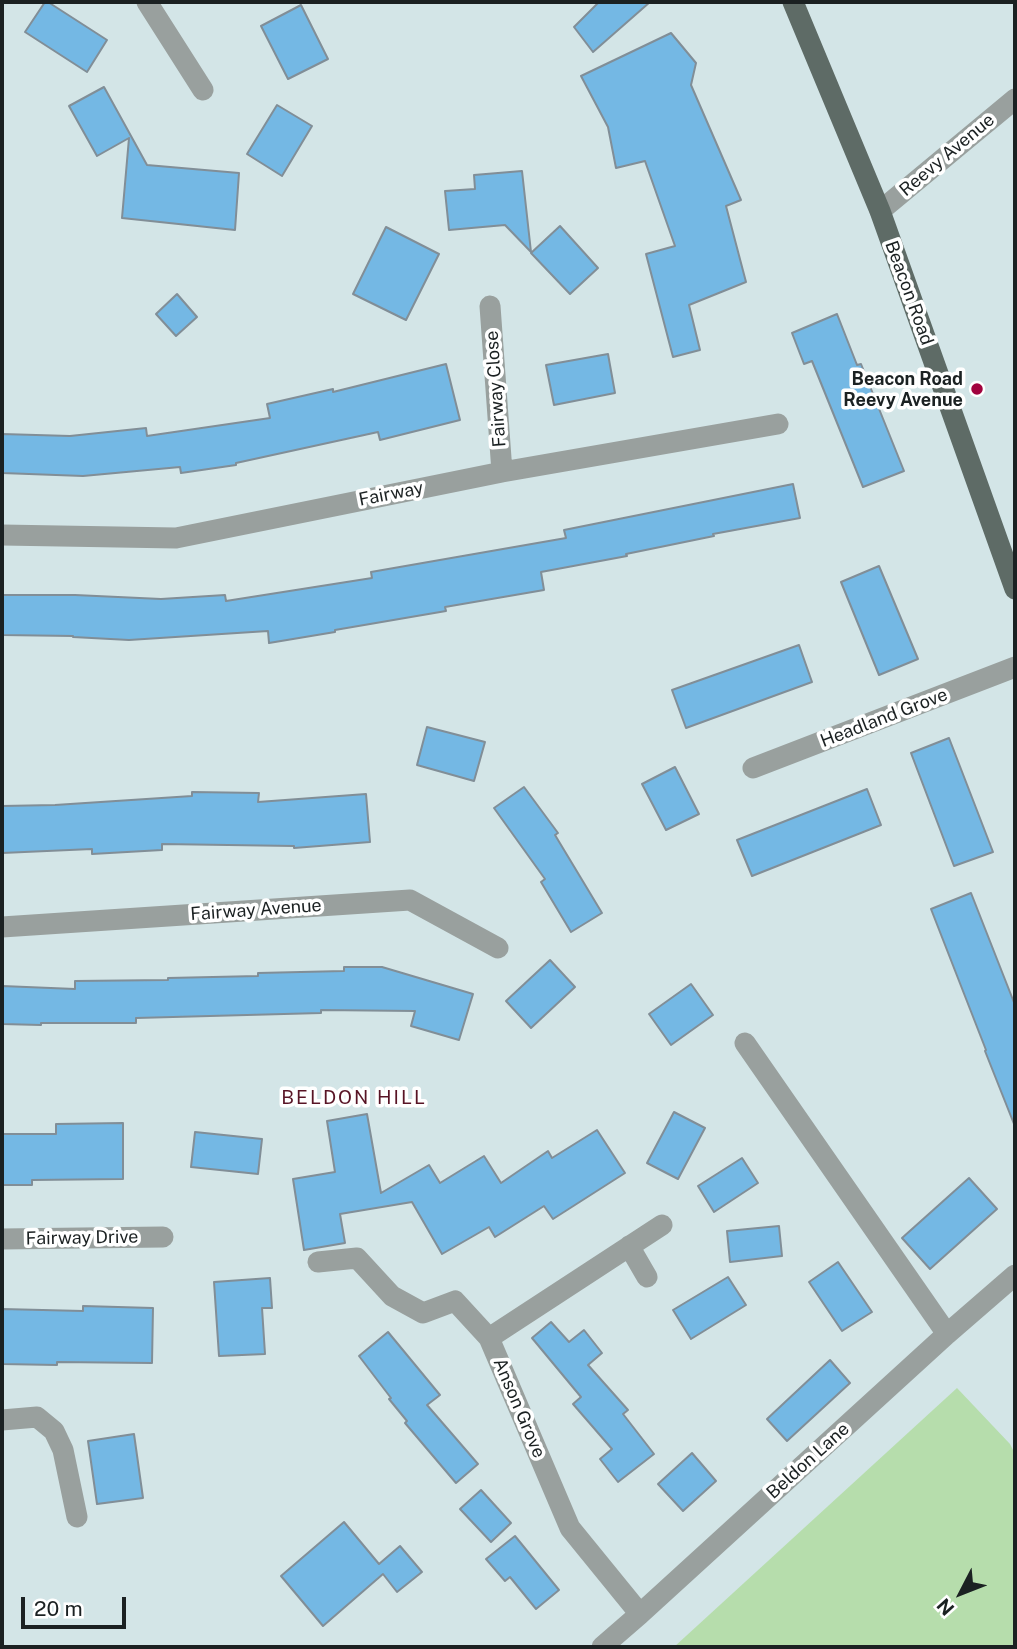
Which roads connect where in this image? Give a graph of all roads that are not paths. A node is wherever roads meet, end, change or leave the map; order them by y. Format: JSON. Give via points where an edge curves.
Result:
{"nodes":[{"id":1,"x":147,"y":2,"type":"edge"},
{"id":2,"x":793,"y":2,"type":"edge"},
{"id":3,"x":203,"y":90,"type":"dead end"},
{"id":4,"x":1015,"y":99,"type":"edge"},
{"id":5,"x":880,"y":211,"type":"junction"},
{"id":6,"x":490,"y":306,"type":"dead end"},
{"id":7,"x":778,"y":424,"type":"dead end"},
{"id":8,"x":502,"y":472,"type":"junction"},
{"id":9,"x":2,"y":535,"type":"edge"},
{"id":10,"x":1015,"y":589,"type":"edge"},
{"id":11,"x":1015,"y":667,"type":"edge"},
{"id":12,"x":753,"y":768,"type":"dead end"},
{"id":13,"x":2,"y":927,"type":"edge"},
{"id":14,"x":498,"y":948,"type":"dead end"},
{"id":15,"x":745,"y":1043,"type":"dead end"},
{"id":16,"x":662,"y":1225,"type":"dead end"},
{"id":17,"x":163,"y":1237,"type":"dead end"},
{"id":18,"x":2,"y":1239,"type":"edge"},
{"id":19,"x":629,"y":1246,"type":"junction"},
{"id":20,"x":318,"y":1262,"type":"dead end"},
{"id":21,"x":1015,"y":1275,"type":"edge"},
{"id":22,"x":647,"y":1277,"type":"dead end"},
{"id":23,"x":947,"y":1334,"type":"junction"},
{"id":24,"x":489,"y":1338,"type":"junction"},
{"id":25,"x":2,"y":1420,"type":"edge"},
{"id":26,"x":77,"y":1517,"type":"dead end"},
{"id":27,"x":640,"y":1614,"type":"junction"},
{"id":28,"x":602,"y":1647,"type":"edge"}],
"edges":[{"from":1,"to":3,"type":"street"},
{"from":2,"to":5,"type":"main road","name":"Beacon Road"},
{"from":4,"to":5,"type":"street","name":"Reevy Avenue"},
{"from":5,"to":10,"type":"main road","name":"Beacon Road"},
{"from":6,"to":8,"type":"street","name":"Fairway Close"},
{"from":7,"to":8,"type":"street","name":"Fairway"},
{"from":8,"to":9,"type":"street","name":"Fairway","via":[[176,538]]},
{"from":11,"to":12,"type":"street","name":"Headland Grove"},
{"from":13,"to":14,"type":"street","name":"Fairway Avenue","via":[[410,900]]},
{"from":15,"to":23,"type":"street"},
{"from":16,"to":19,"type":"street","name":"Anson Grove"},
{"from":17,"to":18,"type":"street","name":"Fairway Drive"},
{"from":19,"to":22,"type":"street"},
{"from":19,"to":24,"type":"street","name":"Anson Grove"},
{"from":20,"to":24,"type":"street","via":[[357,1258],[392,1296],[423,1313],[455,1301]]},
{"from":21,"to":23,"type":"street","name":"Beldon Lane"},
{"from":23,"to":27,"type":"street","name":"Beldon Lane"},
{"from":24,"to":27,"type":"street","name":"Anson Grove","via":[[570,1528]]},
{"from":25,"to":26,"type":"street","via":[[37,1417],[54,1431],[63,1450]]},
{"from":27,"to":28,"type":"street","name":"Beldon Lane"}]}
